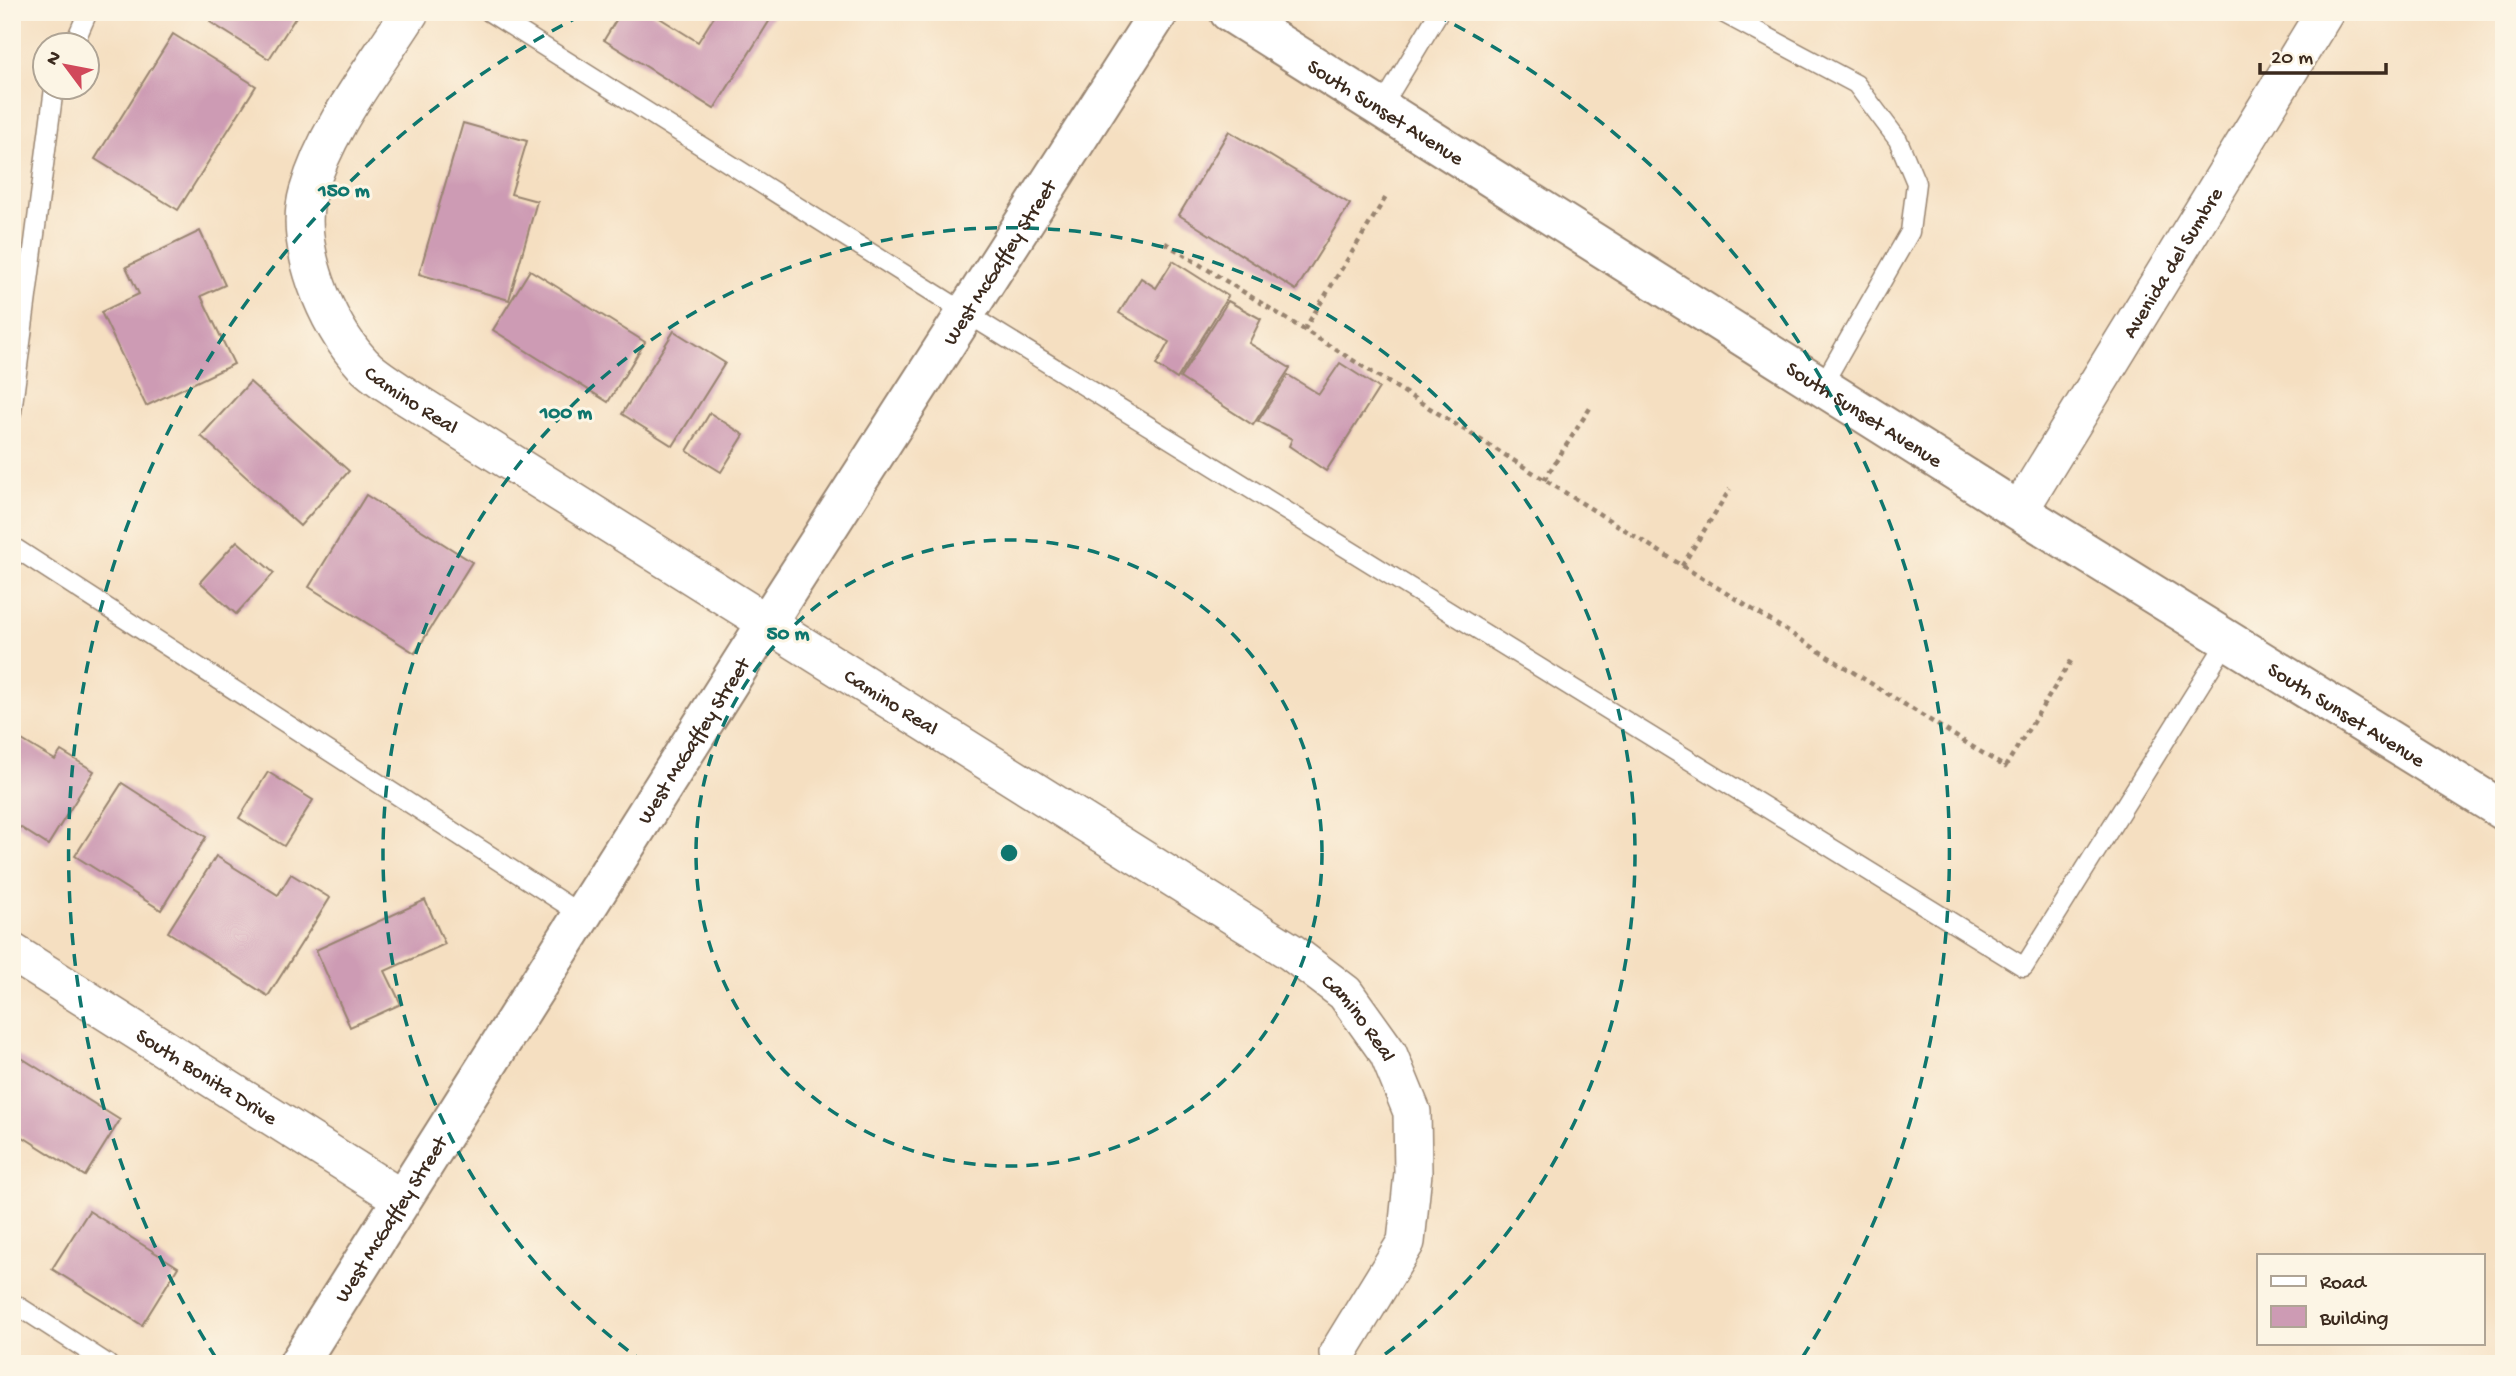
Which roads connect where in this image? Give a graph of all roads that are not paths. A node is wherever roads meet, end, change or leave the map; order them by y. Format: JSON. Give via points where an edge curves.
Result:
{"nodes":[{"id":1,"x":88,"y":12,"type":"edge"},
{"id":2,"x":410,"y":12,"type":"edge"},
{"id":3,"x":489,"y":12,"type":"edge"},
{"id":4,"x":1159,"y":12,"type":"edge"},
{"id":5,"x":1229,"y":12,"type":"edge"},
{"id":6,"x":1439,"y":12,"type":"edge"},
{"id":7,"x":1721,"y":12,"type":"edge"},
{"id":8,"x":2326,"y":12,"type":"edge"},
{"id":9,"x":79,"y":32,"type":"edge"},
{"id":10,"x":52,"y":102,"type":"edge"},
{"id":11,"x":1381,"y":108,"type":"junction"},
{"id":12,"x":966,"y":313,"type":"junction"},
{"id":13,"x":1822,"y":386,"type":"junction"},
{"id":14,"x":12,"y":412,"type":"edge"},
{"id":15,"x":2019,"y":510,"type":"junction"},
{"id":16,"x":12,"y":546,"type":"edge"},
{"id":17,"x":766,"y":624,"type":"junction"},
{"id":18,"x":2228,"y":640,"type":"junction"},
{"id":19,"x":2500,"y":801,"type":"edge"},
{"id":20,"x":582,"y":915,"type":"junction"},
{"id":21,"x":12,"y":951,"type":"edge"},
{"id":22,"x":402,"y":1199,"type":"junction"},
{"id":23,"x":12,"y":1302,"type":"edge"},
{"id":24,"x":1338,"y":1353,"type":"dead end"},
{"id":25,"x":108,"y":1364,"type":"edge"},
{"id":26,"x":298,"y":1364,"type":"edge"}],
"edges":[{"from":1,"to":9,"type":"lane"},
{"from":2,"to":17,"type":"street","name":"Camino Real","via":[[331,136],[307,194],[306,250],[340,336],[363,365],[404,395]]},
{"from":3,"to":12,"type":"lane"},
{"from":4,"to":12,"type":"main road","name":"West McGaffey Street"},
{"from":5,"to":11,"type":"main road","name":"South Sunset Avenue"},
{"from":6,"to":11,"type":"lane"},
{"from":7,"to":13,"type":"lane","via":[[1857,84],[1898,140],[1916,183],[1910,232]]},
{"from":8,"to":15,"type":"street","name":"Avenida del Sumbre"},
{"from":10,"to":14,"type":"lane"},
{"from":11,"to":13,"type":"main road","name":"South Sunset Avenue"},
{"from":12,"to":17,"type":"main road","name":"West McGaffey Street"},
{"from":12,"to":18,"type":"lane","via":[[2024,967]]},
{"from":13,"to":15,"type":"main road","name":"South Sunset Avenue"},
{"from":15,"to":18,"type":"main road","name":"South Sunset Avenue"},
{"from":16,"to":20,"type":"lane"},
{"from":17,"to":20,"type":"main road","name":"West McGaffey Street"},
{"from":17,"to":24,"type":"street","name":"Camino Real","via":[[1290,951],[1345,993],[1388,1053],[1412,1112],[1413,1173],[1406,1242]]},
{"from":18,"to":19,"type":"main road","name":"South Sunset Avenue"},
{"from":20,"to":22,"type":"main road","name":"West McGaffey Street"},
{"from":21,"to":22,"type":"street","name":"South Bonita Drive"},
{"from":22,"to":26,"type":"main road","name":"West McGaffey Street"},
{"from":23,"to":25,"type":"lane"}]}
